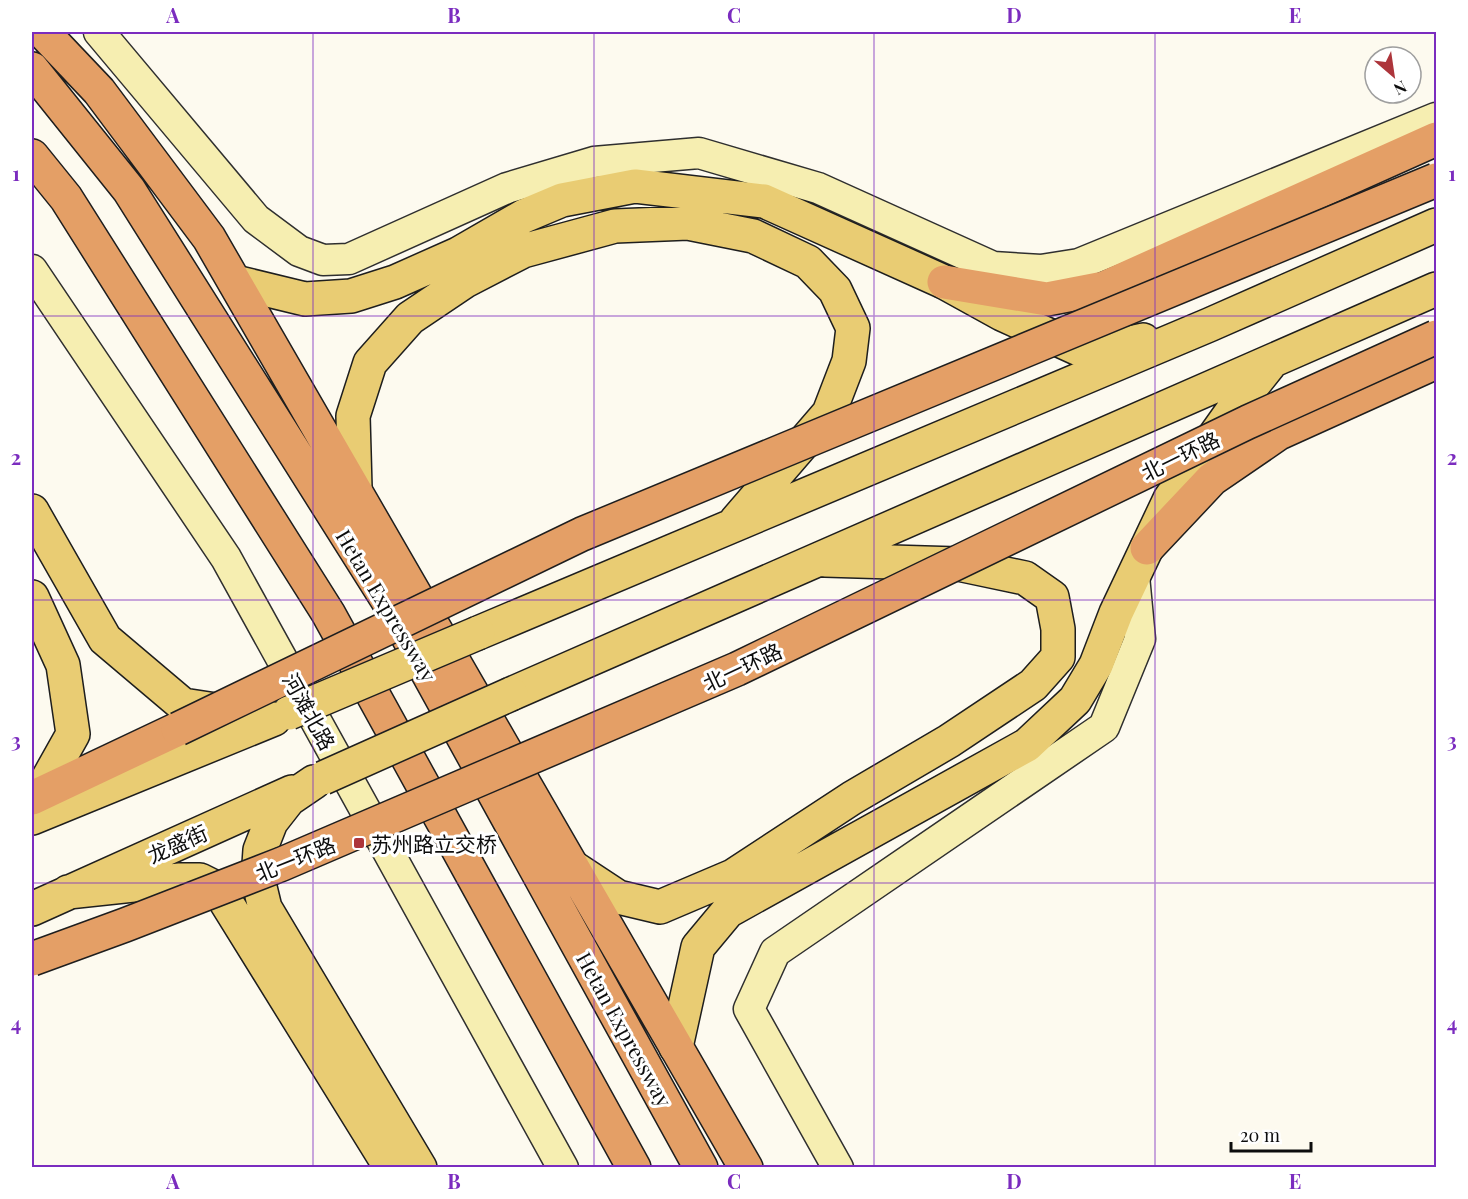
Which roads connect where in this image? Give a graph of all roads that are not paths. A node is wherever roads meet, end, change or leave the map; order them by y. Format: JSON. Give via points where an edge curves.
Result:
{"nodes":[{"id":1,"x":43,"y":32,"type":"edge"},
{"id":2,"x":58,"y":32,"type":"edge"},
{"id":3,"x":99,"y":32,"type":"edge"},
{"id":4,"x":32,"y":69,"type":"edge"},
{"id":5,"x":99,"y":91,"type":"junction"},
{"id":6,"x":1437,"y":118,"type":"edge"},
{"id":7,"x":1437,"y":139,"type":"edge"},
{"id":8,"x":32,"y":156,"type":"edge"},
{"id":9,"x":1437,"y":180,"type":"edge"},
{"id":10,"x":1437,"y":225,"type":"edge"},
{"id":11,"x":32,"y":270,"type":"edge"},
{"id":12,"x":235,"y":282,"type":"junction"},
{"id":13,"x":944,"y":282,"type":"junction"},
{"id":14,"x":1044,"y":285,"type":"junction"},
{"id":15,"x":1437,"y":289,"type":"edge"},
{"id":16,"x":1209,"y":325,"type":"junction"},
{"id":17,"x":1437,"y":337,"type":"edge"},
{"id":18,"x":1273,"y":360,"type":"junction"},
{"id":19,"x":1437,"y":362,"type":"edge"},
{"id":20,"x":355,"y":488,"type":"junction"},
{"id":21,"x":32,"y":511,"type":"edge"},
{"id":22,"x":730,"y":527,"type":"junction"},
{"id":23,"x":818,"y":560,"type":"junction"},
{"id":24,"x":1140,"y":562,"type":"junction"},
{"id":25,"x":32,"y":597,"type":"edge"},
{"id":26,"x":282,"y":716,"type":"junction"},
{"id":27,"x":318,"y":780,"type":"junction"},
{"id":28,"x":32,"y":797,"type":"edge"},
{"id":29,"x":32,"y":818,"type":"edge"},
{"id":30,"x":572,"y":866,"type":"junction"},
{"id":31,"x":68,"y":892,"type":"junction"},
{"id":32,"x":32,"y":909,"type":"edge"},
{"id":33,"x":32,"y":959,"type":"edge"},
{"id":34,"x":676,"y":1047,"type":"junction"},
{"id":35,"x":391,"y":1167,"type":"edge"},
{"id":36,"x":420,"y":1167,"type":"edge"},
{"id":37,"x":563,"y":1167,"type":"edge"},
{"id":38,"x":634,"y":1167,"type":"edge"},
{"id":39,"x":701,"y":1167,"type":"edge"},
{"id":40,"x":746,"y":1167,"type":"edge"},
{"id":41,"x":838,"y":1167,"type":"edge"}],
"edges":[{"from":1,"to":5,"type":"highway"},
{"from":2,"to":5,"type":"street"},
{"from":3,"to":14,"type":"street","via":[[256,219],[299,252],[322,260],[349,259],[507,188],[594,162],[699,153],[818,188],[993,267]]},
{"from":4,"to":39,"type":"highway","name":"Hetan Expressway","via":[[129,190],[390,604]]},
{"from":5,"to":12,"type":"highway","via":[[209,238]]},
{"from":6,"to":14,"type":"street","via":[[1079,264]]},
{"from":7,"to":14,"type":"highway","via":[[1104,288]]},
{"from":8,"to":38,"type":"highway","via":[[66,198],[328,613]]},
{"from":9,"to":28,"type":"highway","bridge":true,"via":[[582,534]]},
{"from":10,"to":16,"type":"main road"},
{"from":11,"to":37,"type":"street","name":"河滩北路","via":[[226,558]]},
{"from":12,"to":13,"type":"main road","via":[[305,299],[351,296],[395,282],[458,254],[524,216],[562,200],[635,186],[764,201]]},
{"from":12,"to":20,"type":"highway"},
{"from":13,"to":14,"type":"highway"},
{"from":13,"to":16,"type":"main road","via":[[1079,349],[1120,345]]},
{"from":15,"to":18,"type":"main road"},
{"from":16,"to":22,"type":"main road"},
{"from":17,"to":33,"type":"highway","name":"北一环路","bridge":true,"via":[[1248,422],[737,669],[282,864]]},
{"from":18,"to":23,"type":"main road"},
{"from":18,"to":24,"type":"main road","via":[[1170,499]]},
{"from":19,"to":24,"type":"highway","via":[[1279,433],[1212,479]]},
{"from":20,"to":22,"type":"main road","via":[[352,416],[370,363],[410,318],[465,281],[523,251],[615,226],[688,223],[753,236],[808,262],[835,290],[853,328],[849,362],[829,413]]},
{"from":20,"to":30,"type":"highway"},
{"from":21,"to":26,"type":"main road","via":[[105,639],[183,705]]},
{"from":22,"to":26,"type":"main road","bridge":true},
{"from":23,"to":27,"type":"main road","bridge":true},
{"from":23,"to":30,"type":"main road","via":[[958,564],[1025,578],[1052,597],[1058,657],[1023,692],[734,876],[660,907],[618,897]]},
{"from":24,"to":34,"type":"main road","via":[[1096,665],[1075,699],[1027,746],[728,911],[698,947]]},
{"from":24,"to":41,"type":"street","via":[[1140,639],[1104,727],[776,952],[749,1009]]},
{"from":25,"to":28,"type":"main road","via":[[63,665],[73,735],[45,783]]},
{"from":26,"to":29,"type":"main road"},
{"from":27,"to":31,"type":"main road","name":"龙盛街"},
{"from":27,"to":36,"type":"main road","via":[[289,799],[271,822],[260,850],[258,879],[265,908]]},
{"from":30,"to":34,"type":"highway"},
{"from":31,"to":32,"type":"main road","name":"龙盛街"},
{"from":31,"to":35,"type":"main road","via":[[180,880],[200,880],[219,889]]},
{"from":34,"to":40,"type":"highway"}]}
